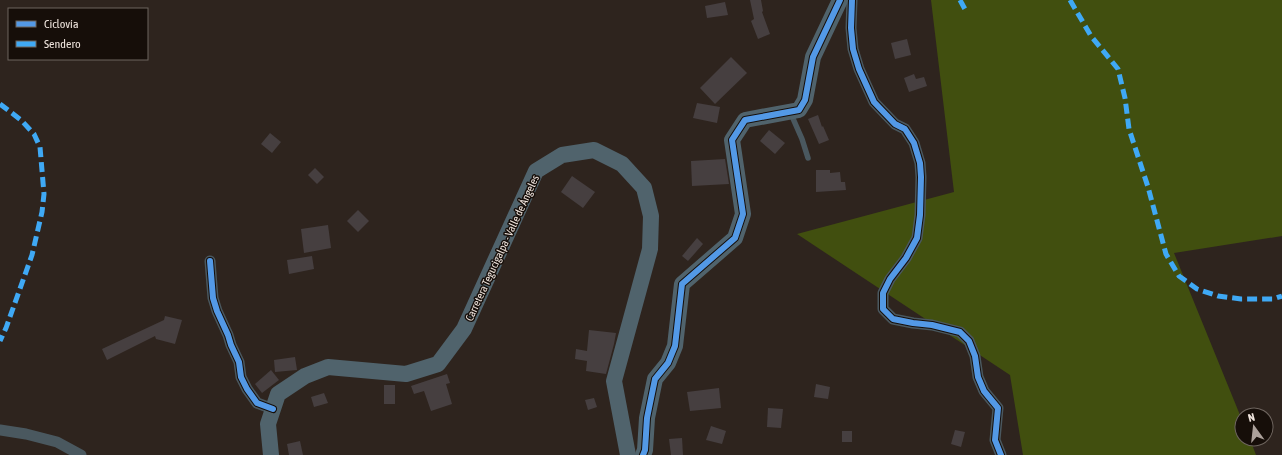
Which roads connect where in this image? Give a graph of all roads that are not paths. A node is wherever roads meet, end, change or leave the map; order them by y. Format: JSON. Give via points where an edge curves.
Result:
{"nodes":[{"id":1,"x":840,"y":0,"type":"edge"},
{"id":2,"x":852,"y":0,"type":"edge"},
{"id":3,"x":790,"y":112,"type":"junction"},
{"id":4,"x":808,"y":158,"type":"dead end"},
{"id":5,"x":210,"y":261,"type":"dead end"},
{"id":6,"x":273,"y":409,"type":"junction"},
{"id":7,"x":0,"y":430,"type":"edge"},
{"id":8,"x":81,"y":455,"type":"edge"},
{"id":9,"x":271,"y":455,"type":"edge"},
{"id":10,"x":628,"y":455,"type":"edge"},
{"id":11,"x":643,"y":455,"type":"edge"},
{"id":12,"x":1001,"y":455,"type":"edge"}],
"edges":[{"from":1,"to":3,"type":"main road","via":[[813,57],[806,100],[799,110]]},
{"from":2,"to":12,"type":"street","via":[[853,49],[859,69],[874,102],[895,124],[905,129],[914,143],[920,163],[920,216],[917,238],[906,258],[890,278],[883,293],[883,309],[893,319],[960,332],[969,340],[975,356],[978,377],[984,391],[998,408],[995,440]]},
{"from":3,"to":4,"type":"lane"},
{"from":3,"to":11,"type":"main road","via":[[745,120],[732,140],[743,214],[735,238],[682,284],[675,346],[668,363],[655,379]]},
{"from":5,"to":6,"type":"street","via":[[213,298],[239,362],[241,377],[257,403]]},
{"from":6,"to":9,"type":"main road","name":"Carretera Tegucigalpa - Valle de Ángeles","via":[[268,424]]},
{"from":6,"to":10,"type":"main road","name":"Carretera Tegucigalpa - Valle de Ángeles","via":[[278,394],[305,376],[328,367],[406,374],[438,364],[464,329],[536,171],[562,155],[594,150],[622,164],[644,188],[651,216],[650,249],[614,381]]},
{"from":7,"to":8,"type":"street","via":[[57,442]]}]}
